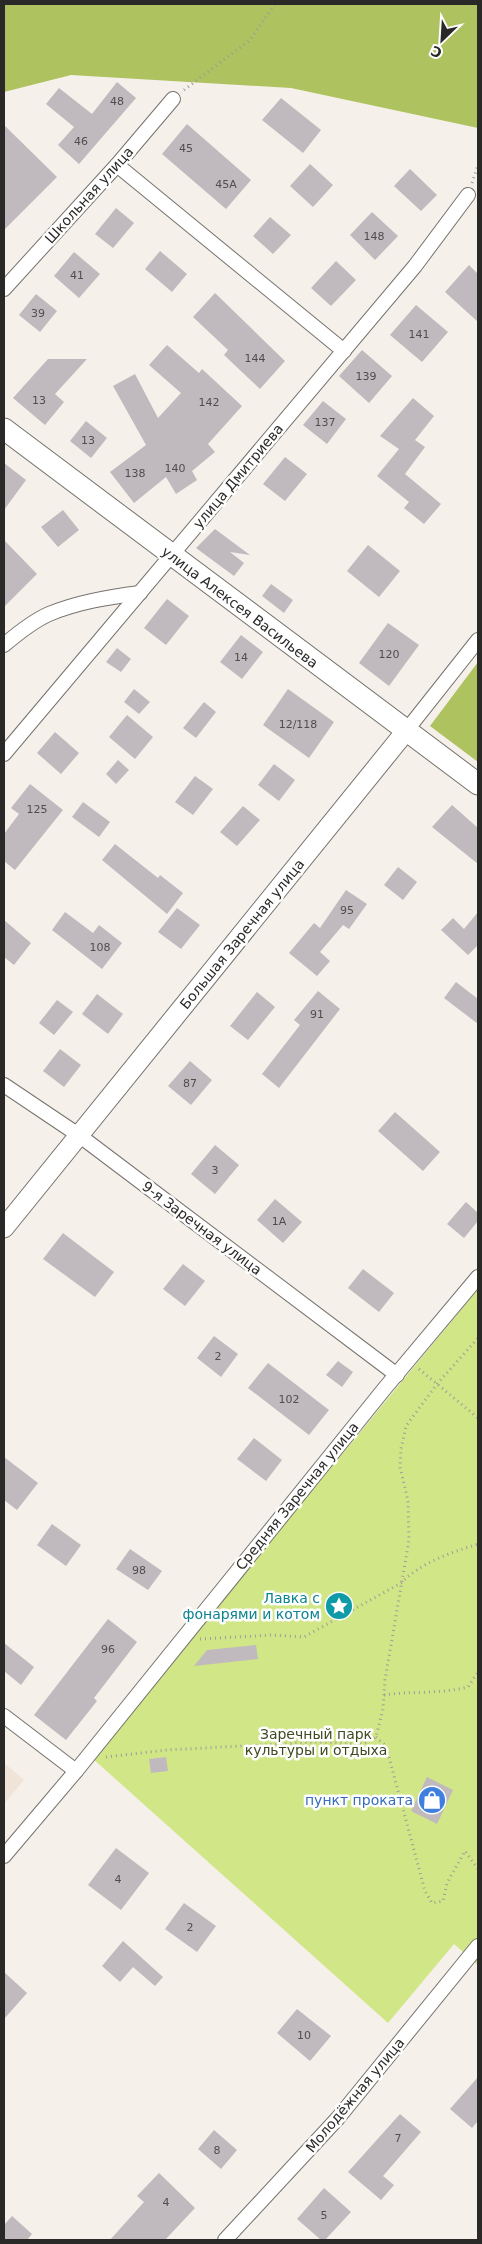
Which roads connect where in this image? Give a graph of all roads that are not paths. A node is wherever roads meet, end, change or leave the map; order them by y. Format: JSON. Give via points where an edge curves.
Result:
{"nodes":[{"id":1,"x":173,"y":99,"type":"road end"},
{"id":2,"x":118,"y":165,"type":"junction"},
{"id":3,"x":468,"y":195,"type":"dead end"},
{"id":4,"x":4,"y":289,"type":"edge"},
{"id":5,"x":344,"y":351,"type":"junction"},
{"id":6,"x":4,"y":429,"type":"edge"},
{"id":7,"x":170,"y":555,"type":"junction"},
{"id":8,"x":140,"y":593,"type":"junction"},
{"id":9,"x":478,"y":640,"type":"edge"},
{"id":10,"x":4,"y":644,"type":"edge"},
{"id":11,"x":406,"y":730,"type":"junction"},
{"id":12,"x":4,"y":754,"type":"edge"},
{"id":13,"x":478,"y":784,"type":"edge"},
{"id":14,"x":4,"y":1085,"type":"edge"},
{"id":15,"x":80,"y":1136,"type":"junction"},
{"id":16,"x":4,"y":1228,"type":"edge"},
{"id":17,"x":478,"y":1278,"type":"edge"},
{"id":18,"x":397,"y":1375,"type":"junction"},
{"id":19,"x":4,"y":1716,"type":"edge"},
{"id":20,"x":76,"y":1771,"type":"junction"},
{"id":21,"x":4,"y":1856,"type":"edge"},
{"id":22,"x":478,"y":1946,"type":"edge"},
{"id":23,"x":225,"y":2240,"type":"edge"}],
"edges":[{"from":1,"to":2,"type":"street","name":"Школьная улица"},
{"from":2,"to":4,"type":"street","name":"Школьная улица"},
{"from":2,"to":5,"type":"street"},
{"from":3,"to":5,"type":"street","name":"улица Дмитриева","via":[[415,266]]},
{"from":5,"to":7,"type":"street","name":"улица Дмитриева"},
{"from":6,"to":7,"type":"main road","name":"улица Алексея Васильева"},
{"from":7,"to":8,"type":"street","name":"улица Дмитриева"},
{"from":7,"to":11,"type":"main road","name":"улица Алексея Васильева"},
{"from":8,"to":10,"type":"street","via":[[111,596],[47,614]]},
{"from":8,"to":12,"type":"street","name":"улица Дмитриева"},
{"from":9,"to":11,"type":"street","name":"Большая Заречная улица"},
{"from":11,"to":13,"type":"main road","name":"улица Алексея Васильева"},
{"from":11,"to":15,"type":"street","name":"Большая Заречная улица"},
{"from":14,"to":15,"type":"street","name":"9-я Заречная улица"},
{"from":15,"to":16,"type":"street","name":"Большая Заречная улица"},
{"from":15,"to":18,"type":"street","name":"9-я Заречная улица"},
{"from":17,"to":18,"type":"street","name":"Средняя Заречная улица"},
{"from":18,"to":20,"type":"street","name":"Средняя Заречная улица"},
{"from":19,"to":20,"type":"street"},
{"from":20,"to":21,"type":"street","name":"Средняя Заречная улица"},
{"from":22,"to":23,"type":"street","name":"Молодёжная улица","via":[[338,2118]]}]}
